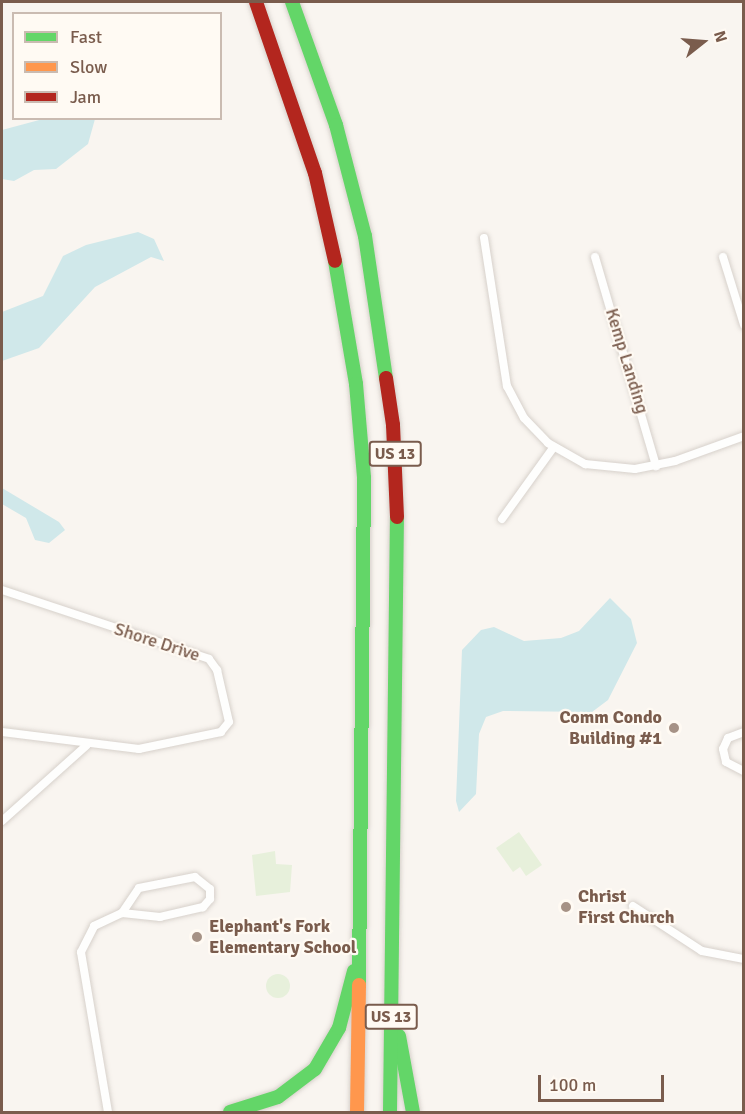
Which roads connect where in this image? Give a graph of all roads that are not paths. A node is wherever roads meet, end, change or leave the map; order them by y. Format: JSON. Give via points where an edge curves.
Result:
{"nodes":[{"id":1,"x":256,"y":2,"type":"edge"},
{"id":2,"x":292,"y":2,"type":"edge"},
{"id":3,"x":484,"y":238,"type":"dead end"},
{"id":4,"x":595,"y":257,"type":"dead end"},
{"id":5,"x":723,"y":257,"type":"dead end"},
{"id":6,"x":744,"y":325,"type":"edge"},
{"id":7,"x":744,"y":436,"type":"edge"},
{"id":8,"x":554,"y":448,"type":"junction"},
{"id":9,"x":656,"y":466,"type":"junction"},
{"id":10,"x":502,"y":519,"type":"dead end"},
{"id":11,"x":2,"y":590,"type":"edge"},
{"id":12,"x":2,"y":732,"type":"edge"},
{"id":13,"x":744,"y":732,"type":"edge"},
{"id":14,"x":87,"y":745,"type":"junction"},
{"id":15,"x":744,"y":771,"type":"edge"},
{"id":16,"x":2,"y":821,"type":"edge"},
{"id":17,"x":633,"y":906,"type":"dead end"},
{"id":18,"x":122,"y":913,"type":"junction"},
{"id":19,"x":393,"y":921,"type":"junction"},
{"id":20,"x":360,"y":942,"type":"junction"},
{"id":21,"x":744,"y":959,"type":"edge"},
{"id":22,"x":108,"y":1113,"type":"edge"},
{"id":23,"x":230,"y":1113,"type":"edge"},
{"id":24,"x":357,"y":1113,"type":"edge"},
{"id":25,"x":390,"y":1113,"type":"edge"},
{"id":26,"x":413,"y":1113,"type":"edge"}],
"edges":[{"from":1,"to":20,"type":"highway","number":"US 13","via":[[315,173],[340,282],[356,384],[364,478],[365,576]]},
{"from":2,"to":19,"type":"highway","number":"US 13","via":[[332,114],[358,208],[390,390],[398,542]]},
{"from":3,"to":8,"type":"street","via":[[507,386],[524,418]]},
{"from":4,"to":9,"type":"street","name":"Kemp Landing"},
{"from":5,"to":6,"type":"street"},
{"from":7,"to":9,"type":"street"},
{"from":8,"to":9,"type":"street","via":[[600,468]]},
{"from":8,"to":10,"type":"street"},
{"from":11,"to":14,"type":"street","name":"Shore Drive","via":[[202,656],[217,670],[229,722],[221,732],[139,749]]},
{"from":12,"to":14,"type":"street"},
{"from":13,"to":15,"type":"street","via":[[728,738],[723,750],[726,762]]},
{"from":14,"to":16,"type":"street"},
{"from":17,"to":21,"type":"street","via":[[702,951]]},
{"from":18,"to":18,"type":"street","via":[[147,918],[200,908],[210,899],[210,889],[195,877],[145,886],[135,892]]},
{"from":18,"to":22,"type":"street","via":[[94,926],[81,952]]},
{"from":19,"to":25,"type":"highway","number":"US 13"},
{"from":19,"to":26,"type":"highway","via":[[400,1046]]},
{"from":20,"to":23,"type":"highway","via":[[339,1028],[320,1062],[278,1097]]},
{"from":20,"to":24,"type":"highway","number":"US 13"}]}
